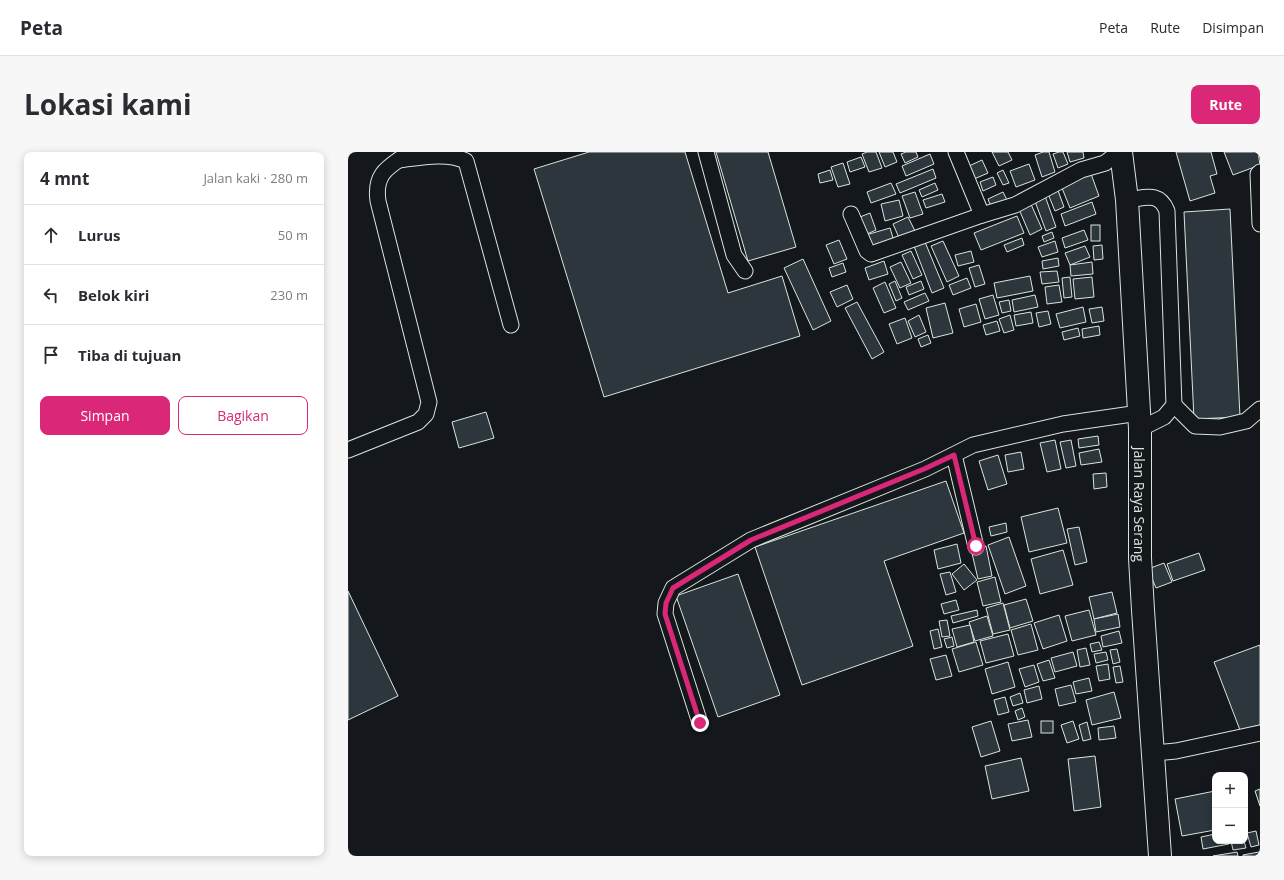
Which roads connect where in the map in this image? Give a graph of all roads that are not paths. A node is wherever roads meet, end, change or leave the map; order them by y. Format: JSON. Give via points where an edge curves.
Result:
{"nodes":[{"id":1,"x":706,"y":152,"type":"edge"},
{"id":2,"x":956,"y":152,"type":"edge"},
{"id":3,"x":1120,"y":152,"type":"edge"},
{"id":4,"x":404,"y":156,"type":"edge"},
{"id":5,"x":1260,"y":172,"type":"edge"},
{"id":6,"x":1127,"y":200,"type":"junction"},
{"id":7,"x":851,"y":214,"type":"dead end"},
{"id":8,"x":982,"y":215,"type":"junction"},
{"id":9,"x":1260,"y":224,"type":"edge"},
{"id":10,"x":745,"y":271,"type":"dead end"},
{"id":11,"x":511,"y":325,"type":"dead end"},
{"id":12,"x":1174,"y":405,"type":"junction"},
{"id":13,"x":1260,"y":409,"type":"edge"},
{"id":14,"x":1140,"y":421,"type":"junction"},
{"id":15,"x":348,"y":450,"type":"edge"},
{"id":16,"x":954,"y":455,"type":"junction"},
{"id":17,"x":976,"y":546,"type":"dead end"},
{"id":18,"x":700,"y":723,"type":"dead end"},
{"id":19,"x":1260,"y":733,"type":"edge"},
{"id":20,"x":1154,"y":753,"type":"junction"},
{"id":21,"x":1160,"y":856,"type":"edge"}],
"edges":[{"from":1,"to":10,"type":"street","via":[[734,255]]},
{"from":2,"to":8,"type":"street"},
{"from":3,"to":6,"type":"highway","name":"Jalan Raya Serang"},
{"from":3,"to":8,"type":"street","via":[[1105,163],[1081,170],[1015,205]]},
{"from":4,"to":11,"type":"street","via":[[443,152],[458,155],[466,162]]},
{"from":4,"to":15,"type":"street","via":[[382,174],[376,188],[429,402],[426,414],[418,422]]},
{"from":5,"to":9,"type":"street"},
{"from":6,"to":12,"type":"street","via":[[1157,198],[1164,202],[1167,211]]},
{"from":6,"to":14,"type":"highway","name":"Jalan Raya Serang"},
{"from":7,"to":8,"type":"street","via":[[867,251],[871,254]]},
{"from":12,"to":13,"type":"street","via":[[1195,426],[1220,427],[1246,421]]},
{"from":12,"to":14,"type":"street","via":[[1164,417]]},
{"from":14,"to":16,"type":"street","via":[[1064,424],[973,445]]},
{"from":14,"to":20,"type":"highway","name":"Jalan Raya Serang","via":[[1141,573]]},
{"from":16,"to":17,"type":"street"},
{"from":16,"to":18,"type":"street","via":[[751,540],[673,588],[666,603],[665,614]]},
{"from":19,"to":20,"type":"street","via":[[1176,751]]},
{"from":20,"to":21,"type":"highway","name":"Jalan Raya Serang"}]}
